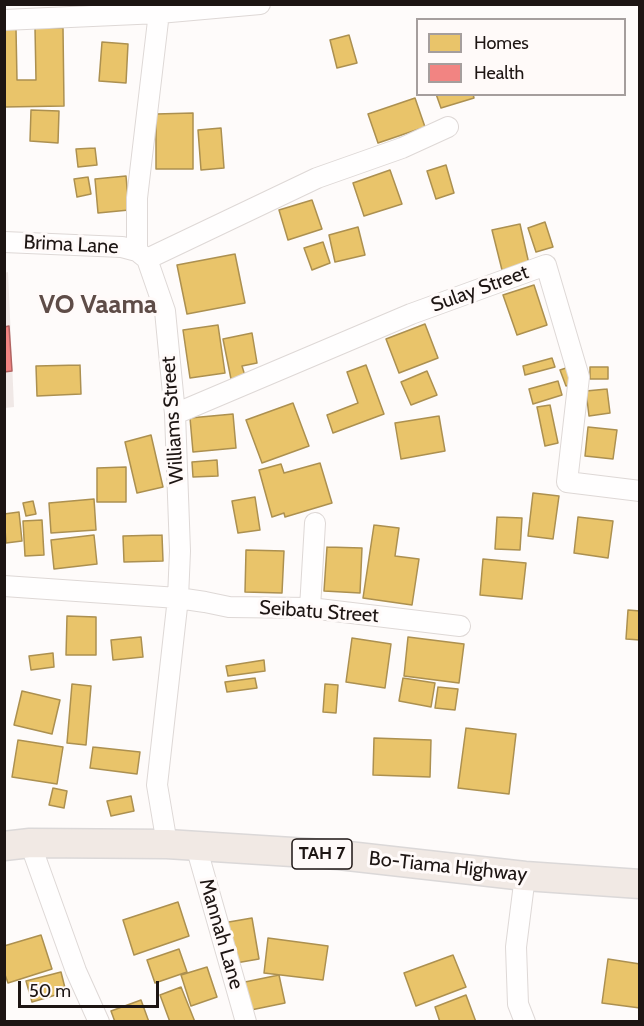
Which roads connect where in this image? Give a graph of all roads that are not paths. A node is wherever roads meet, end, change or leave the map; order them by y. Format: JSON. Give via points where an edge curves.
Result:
{"nodes":[{"id":1,"x":260,"y":4,"type":"edge"},
{"id":2,"x":159,"y":9,"type":"edge"},
{"id":3,"x":4,"y":20,"type":"edge"},
{"id":4,"x":448,"y":127,"type":"dead end"},
{"id":5,"x":4,"y":242,"type":"edge"},
{"id":6,"x":142,"y":255,"type":"junction"},
{"id":7,"x":175,"y":414,"type":"junction"},
{"id":8,"x":639,"y":491,"type":"edge"},
{"id":9,"x":315,"y":523,"type":"dead end"},
{"id":10,"x":4,"y":586,"type":"edge"},
{"id":11,"x":177,"y":598,"type":"junction"},
{"id":12,"x":310,"y":608,"type":"junction"},
{"id":13,"x":460,"y":626,"type":"dead end"},
{"id":14,"x":167,"y":844,"type":"junction"},
{"id":15,"x":17,"y":845,"type":"edge"},
{"id":16,"x":196,"y":846,"type":"junction"},
{"id":17,"x":525,"y":876,"type":"junction"},
{"id":18,"x":639,"y":884,"type":"edge"},
{"id":19,"x":99,"y":1022,"type":"edge"},
{"id":20,"x":246,"y":1022,"type":"edge"},
{"id":21,"x":525,"y":1022,"type":"edge"}],
"edges":[{"from":1,"to":2,"type":"street"},
{"from":2,"to":3,"type":"street"},
{"from":2,"to":6,"type":"street","name":"Williams Street","via":[[137,198]]},
{"from":4,"to":6,"type":"street","via":[[317,178]]},
{"from":5,"to":6,"type":"street","name":"Brima Lane","via":[[122,247]]},
{"from":6,"to":7,"type":"street","name":"Williams Street","via":[[165,311]]},
{"from":7,"to":8,"type":"street","name":"Sulay Street","via":[[411,314],[546,265],[579,377],[567,482]]},
{"from":7,"to":11,"type":"street","name":"Williams Street","via":[[180,551]]},
{"from":9,"to":12,"type":"street"},
{"from":10,"to":11,"type":"street","name":"Seibatu Street"},
{"from":11,"to":12,"type":"street","name":"Seibatu Street","via":[[229,607]]},
{"from":11,"to":14,"type":"street","name":"Williams Street","via":[[158,785]]},
{"from":12,"to":13,"type":"street","name":"Seibatu Street"},
{"from":14,"to":15,"type":"highway","name":"Bo-Tiama Highway","number":"TAH 7"},
{"from":14,"to":16,"type":"highway","name":"Bo-Tiama Highway","number":"TAH 7"},
{"from":15,"to":19,"type":"street"},
{"from":16,"to":17,"type":"highway","name":"Bo-Tiama Highway","number":"TAH 7","via":[[339,855]]},
{"from":16,"to":20,"type":"street","name":"Mannah Lane"},
{"from":17,"to":18,"type":"highway","name":"Bo-Tiama Highway","number":"TAH 7"},
{"from":17,"to":21,"type":"street","via":[[516,947],[518,1005]]}]}
